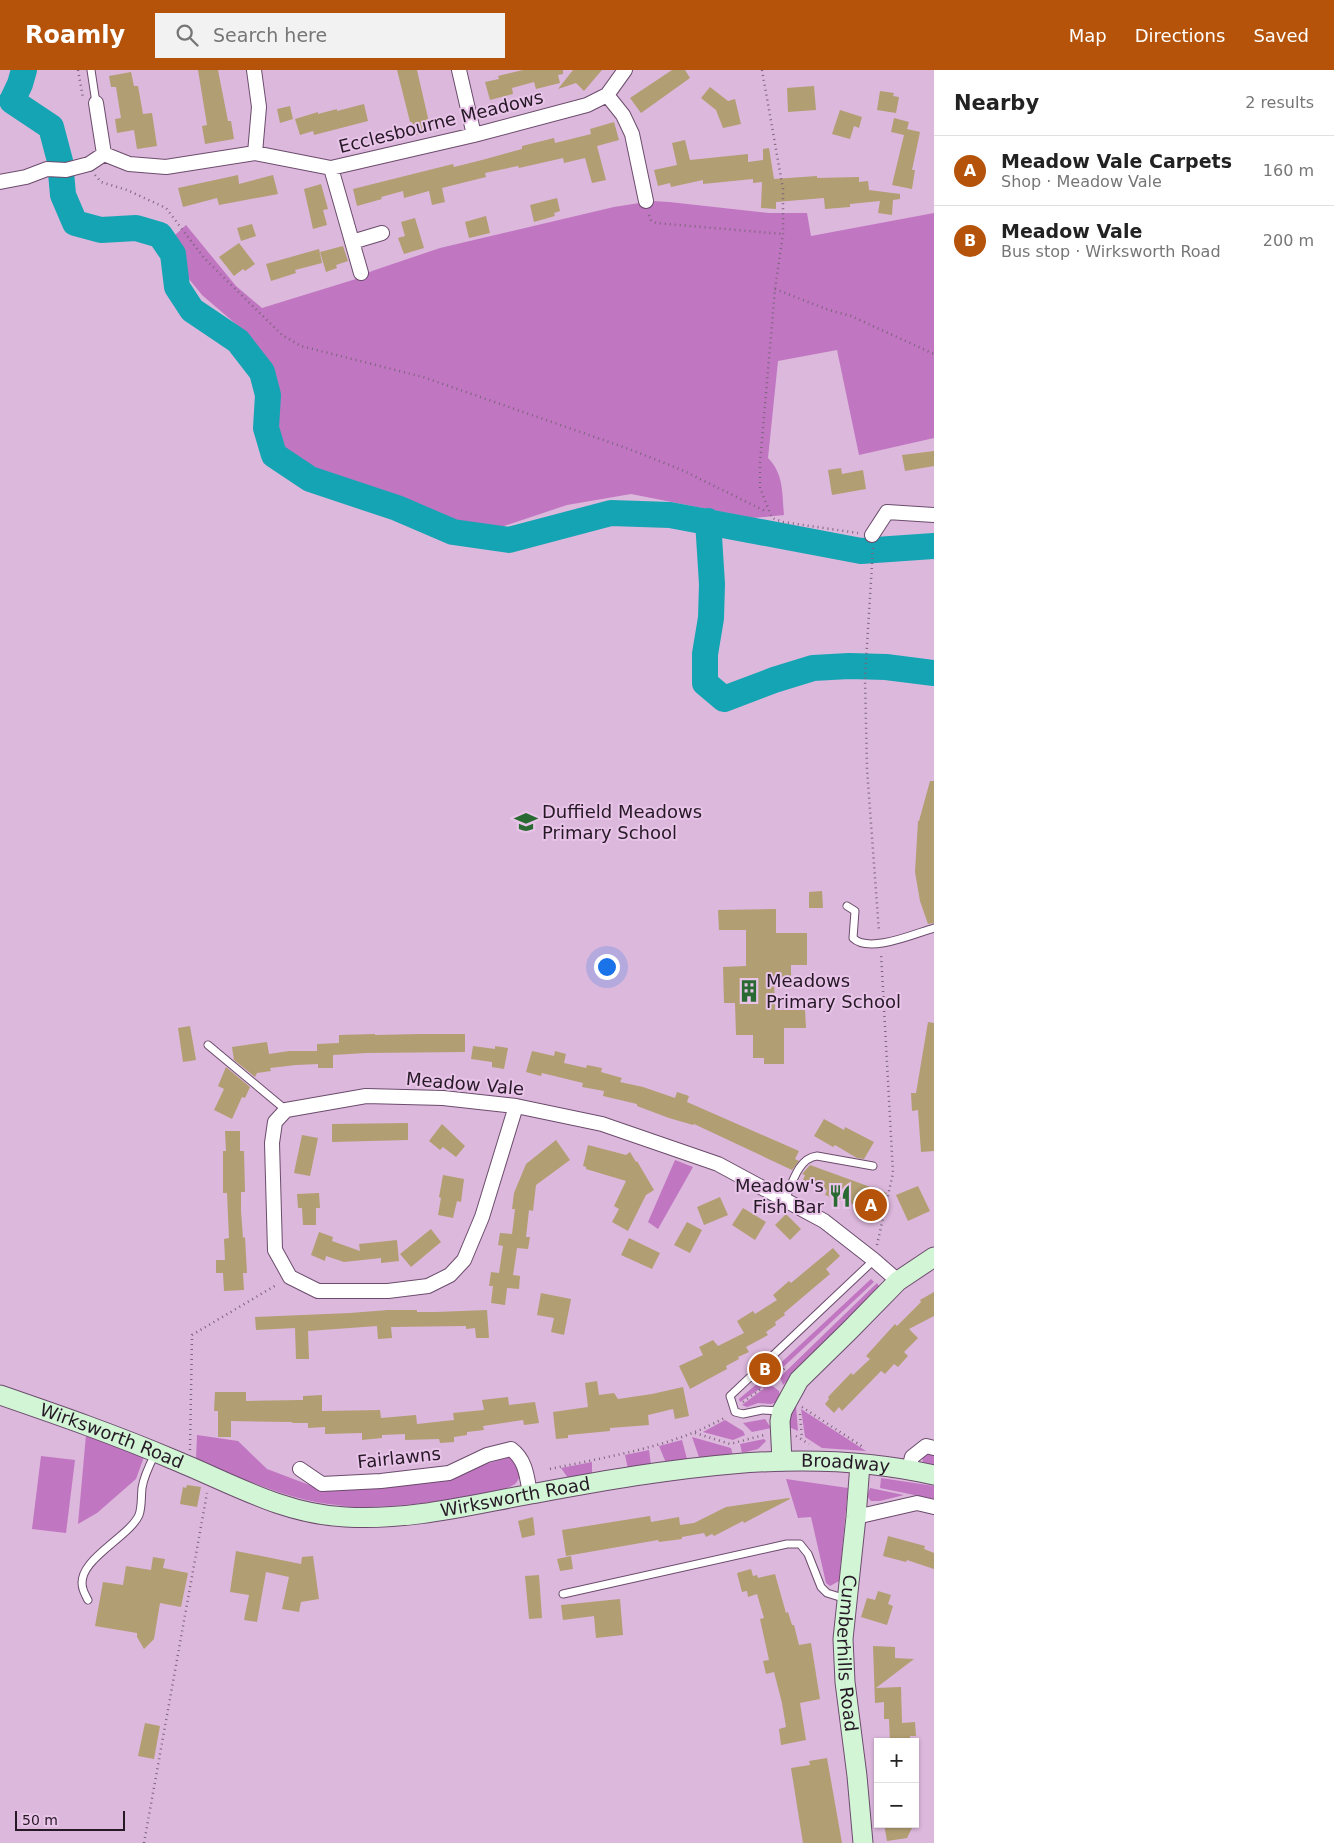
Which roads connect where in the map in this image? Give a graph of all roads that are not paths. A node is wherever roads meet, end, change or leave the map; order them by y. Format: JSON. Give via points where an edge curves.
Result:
{"nodes":[{"id":1,"x":91,"y":70,"type":"edge"},
{"id":2,"x":254,"y":70,"type":"edge"},
{"id":3,"x":459,"y":70,"type":"edge"},
{"id":4,"x":625,"y":70,"type":"edge"},
{"id":5,"x":607,"y":95,"type":"junction"},
{"id":6,"x":96,"y":103,"type":"joint"},
{"id":7,"x":474,"y":135,"type":"junction"},
{"id":8,"x":255,"y":153,"type":"junction"},
{"id":9,"x":104,"y":154,"type":"junction"},
{"id":10,"x":331,"y":168,"type":"junction"},
{"id":11,"x":0,"y":182,"type":"edge"},
{"id":12,"x":646,"y":202,"type":"road end"},
{"id":13,"x":382,"y":233,"type":"dead end"},
{"id":14,"x":352,"y":242,"type":"junction"},
{"id":15,"x":361,"y":273,"type":"dead end"},
{"id":16,"x":934,"y":515,"type":"edge"},
{"id":17,"x":873,"y":538,"type":"road end"},
{"id":18,"x":847,"y":906,"type":"dead end"},
{"id":19,"x":934,"y":928,"type":"edge"},
{"id":20,"x":208,"y":1045,"type":"dead end"},
{"id":21,"x":516,"y":1106,"type":"junction"},
{"id":22,"x":286,"y":1110,"type":"junction"},
{"id":23,"x":873,"y":1166,"type":"dead end"},
{"id":24,"x":785,"y":1200,"type":"junction"},
{"id":25,"x":934,"y":1257,"type":"edge"},
{"id":26,"x":874,"y":1260,"type":"junction"},
{"id":27,"x":898,"y":1281,"type":"junction"},
{"id":28,"x":0,"y":1395,"type":"edge"},
{"id":29,"x":786,"y":1404,"type":"junction"},
{"id":30,"x":934,"y":1448,"type":"edge"},
{"id":31,"x":156,"y":1452,"type":"junction"},
{"id":32,"x":782,"y":1461,"type":"junction"},
{"id":33,"x":864,"y":1464,"type":"junction"},
{"id":34,"x":300,"y":1469,"type":"dead end"},
{"id":35,"x":908,"y":1469,"type":"junction"},
{"id":36,"x":934,"y":1475,"type":"edge"},
{"id":37,"x":530,"y":1494,"type":"junction"},
{"id":38,"x":934,"y":1506,"type":"edge"},
{"id":39,"x":856,"y":1517,"type":"junction"},
{"id":40,"x":562,"y":1594,"type":"dead end"},
{"id":41,"x":847,"y":1599,"type":"junction"},
{"id":42,"x":88,"y":1600,"type":"dead end"},
{"id":43,"x":863,"y":1843,"type":"edge"}],
"edges":[{"from":1,"to":6,"type":"lane"},
{"from":2,"to":8,"type":"street","via":[[260,107]]},
{"from":3,"to":7,"type":"street"},
{"from":4,"to":5,"type":"street","name":"Ecclesbourne Meadows"},
{"from":5,"to":7,"type":"street","name":"Ecclesbourne Meadows","via":[[587,105]]},
{"from":5,"to":12,"type":"street","via":[[623,115],[632,134]]},
{"from":6,"to":9,"type":"street"},
{"from":7,"to":10,"type":"street","name":"Ecclesbourne Meadows"},
{"from":8,"to":9,"type":"street","name":"Ecclesbourne Meadows","via":[[166,167],[130,164]]},
{"from":8,"to":10,"type":"street","name":"Ecclesbourne Meadows"},
{"from":9,"to":11,"type":"street","via":[[90,164],[66,170],[47,169]]},
{"from":10,"to":14,"type":"street"},
{"from":13,"to":14,"type":"street"},
{"from":14,"to":15,"type":"street"},
{"from":16,"to":17,"type":"street","via":[[887,512]]},
{"from":18,"to":19,"type":"lane","via":[[855,911],[854,938],[857,942],[880,944]]},
{"from":20,"to":22,"type":"lane"},
{"from":21,"to":22,"type":"street","name":"Meadow Vale","via":[[443,1098],[366,1096]]},
{"from":21,"to":22,"type":"street","via":[[482,1216],[464,1260],[450,1275],[428,1286],[388,1291],[318,1291],[290,1277],[275,1250],[272,1188],[275,1122]]},
{"from":21,"to":24,"type":"street","name":"Meadow Vale","via":[[602,1124],[718,1164]]},
{"from":23,"to":24,"type":"lane","via":[[812,1156],[802,1163]]},
{"from":24,"to":26,"type":"street","name":"Meadow Vale","via":[[824,1221]]},
{"from":25,"to":27,"type":"main road"},
{"from":26,"to":27,"type":"street","name":"Meadow Vale"},
{"from":26,"to":29,"type":"lane","via":[[730,1396],[735,1412],[743,1414]]},
{"from":27,"to":29,"type":"main road","via":[[799,1380]]},
{"from":28,"to":31,"type":"main road","name":"Wirksworth Road"},
{"from":29,"to":32,"type":"main road","via":[[780,1421]]},
{"from":30,"to":35,"type":"street","name":"Broadway","via":[[926,1446],[912,1457]]},
{"from":31,"to":37,"type":"main road","name":"Wirksworth Road","via":[[283,1507],[315,1515],[347,1518],[419,1515]]},
{"from":31,"to":42,"type":"lane","via":[[146,1472],[139,1515],[130,1529],[97,1554],[83,1578],[82,1588]]},
{"from":32,"to":33,"type":"main road","name":"Broadway"},
{"from":32,"to":37,"type":"main road","name":"Wirksworth Road","via":[[664,1471]]},
{"from":33,"to":35,"type":"main road","name":"Broadway"},
{"from":33,"to":39,"type":"main road","name":"Cumberhills Road"},
{"from":34,"to":37,"type":"street","name":"Fairlawns","via":[[322,1484],[381,1481],[449,1473],[487,1455],[512,1449],[519,1455],[526,1472]]},
{"from":35,"to":36,"type":"main road","name":"Broadway"},
{"from":38,"to":39,"type":"street","via":[[917,1502]]},
{"from":39,"to":41,"type":"main road","name":"Cumberhills Road"},
{"from":40,"to":41,"type":"lane","via":[[787,1544],[800,1544],[808,1554],[821,1587],[827,1593]]},
{"from":41,"to":43,"type":"main road","name":"Cumberhills Road","via":[[843,1639],[845,1682]]}]}
